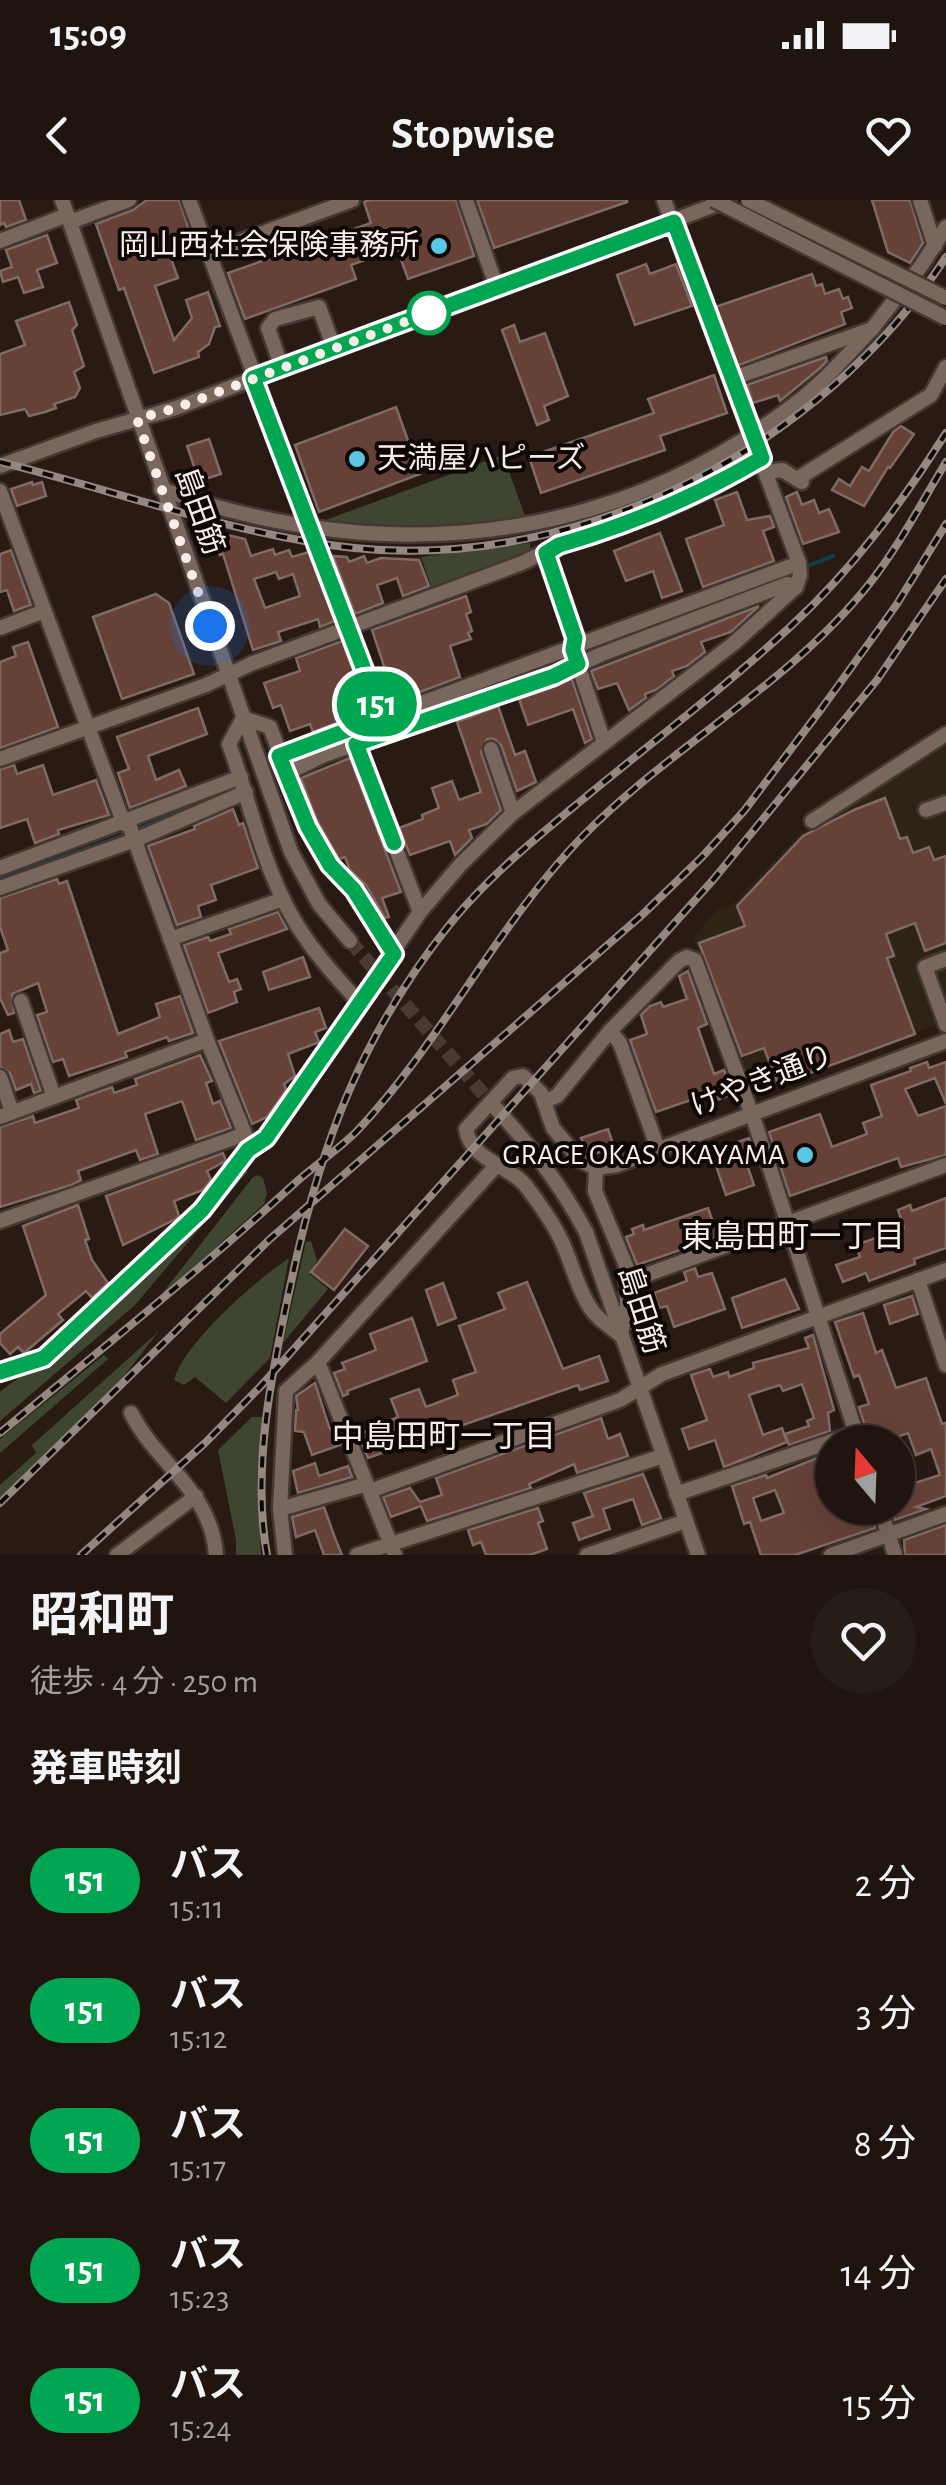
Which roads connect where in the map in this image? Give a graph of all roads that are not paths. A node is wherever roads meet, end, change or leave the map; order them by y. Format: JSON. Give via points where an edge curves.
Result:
{"nodes":[{"id":1,"x":62,"y":200,"type":"edge"},
{"id":2,"x":129,"y":200,"type":"edge"},
{"id":3,"x":189,"y":200,"type":"edge"},
{"id":4,"x":352,"y":200,"type":"edge"},
{"id":5,"x":466,"y":200,"type":"edge"},
{"id":6,"x":664,"y":200,"type":"edge"},
{"id":7,"x":714,"y":200,"type":"edge"},
{"id":8,"x":729,"y":200,"type":"edge"},
{"id":9,"x":748,"y":200,"type":"edge"},
{"id":10,"x":920,"y":200,"type":"edge"},
{"id":11,"x":68,"y":219,"type":"junction"},
{"id":12,"x":674,"y":222,"type":"junction"},
{"id":13,"x":946,"y":226,"type":"edge"},
{"id":14,"x":0,"y":240,"type":"edge"},
{"id":15,"x":935,"y":246,"type":"junction"},
{"id":16,"x":209,"y":253,"type":"junction"},
{"id":17,"x":498,"y":288,"type":"junction"},
{"id":18,"x":946,"y":298,"type":"edge"},
{"id":19,"x":946,"y":318,"type":"edge"},
{"id":20,"x":872,"y":329,"type":"junction"},
{"id":21,"x":334,"y":348,"type":"junction"},
{"id":22,"x":946,"y":367,"type":"edge"},
{"id":23,"x":282,"y":368,"type":"junction"},
{"id":24,"x":253,"y":378,"type":"junction"},
{"id":25,"x":731,"y":379,"type":"junction"},
{"id":26,"x":137,"y":419,"type":"junction"},
{"id":27,"x":751,"y":433,"type":"junction"},
{"id":28,"x":764,"y":465,"type":"junction"},
{"id":29,"x":0,"y":466,"type":"edge"},
{"id":30,"x":161,"y":489,"type":"junction"},
{"id":31,"x":0,"y":490,"type":"edge"},
{"id":32,"x":311,"y":527,"type":"junction"},
{"id":33,"x":546,"y":553,"type":"junction"},
{"id":34,"x":799,"y":573,"type":"junction"},
{"id":35,"x":44,"y":611,"type":"junction"},
{"id":36,"x":0,"y":628,"type":"edge"},
{"id":37,"x":348,"y":628,"type":"junction"},
{"id":38,"x":575,"y":657,"type":"junction"},
{"id":39,"x":228,"y":676,"type":"junction"},
{"id":40,"x":382,"y":717,"type":"junction"},
{"id":41,"x":243,"y":718,"type":"junction"},
{"id":42,"x":88,"y":726,"type":"junction"},
{"id":43,"x":946,"y":734,"type":"edge"},
{"id":44,"x":604,"y":742,"type":"junction"},
{"id":45,"x":356,"y":744,"type":"junction"},
{"id":46,"x":490,"y":749,"type":"dead end"},
{"id":47,"x":279,"y":756,"type":"junction"},
{"id":48,"x":0,"y":759,"type":"edge"},
{"id":49,"x":286,"y":774,"type":"junction"},
{"id":50,"x":243,"y":785,"type":"junction"},
{"id":51,"x":946,"y":803,"type":"edge"},
{"id":52,"x":926,"y":810,"type":"dead end"},
{"id":53,"x":513,"y":813,"type":"junction"},
{"id":54,"x":812,"y":821,"type":"dead end"},
{"id":55,"x":130,"y":830,"type":"junction"},
{"id":56,"x":0,"y":868,"type":"edge"},
{"id":57,"x":0,"y":888,"type":"edge"},
{"id":58,"x":283,"y":899,"type":"junction"},
{"id":59,"x":420,"y":912,"type":"junction"},
{"id":60,"x":170,"y":939,"type":"junction"},
{"id":61,"x":350,"y":941,"type":"tunnel mouth"},
{"id":62,"x":394,"y":954,"type":"junction"},
{"id":63,"x":946,"y":959,"type":"edge"},
{"id":64,"x":21,"y":1001,"type":"dead end"},
{"id":65,"x":359,"y":1002,"type":"junction"},
{"id":66,"x":946,"y":1025,"type":"edge"},
{"id":67,"x":610,"y":1031,"type":"junction"},
{"id":68,"x":206,"y":1040,"type":"junction"},
{"id":69,"x":946,"y":1041,"type":"edge"},
{"id":70,"x":0,"y":1077,"type":"edge"},
{"id":71,"x":54,"y":1097,"type":"junction"},
{"id":72,"x":544,"y":1102,"type":"junction"},
{"id":73,"x":492,"y":1104,"type":"tunnel mouth"},
{"id":74,"x":752,"y":1114,"type":"junction"},
{"id":75,"x":6,"y":1115,"type":"edge"},
{"id":76,"x":245,"y":1134,"type":"junction"},
{"id":77,"x":658,"y":1149,"type":"junction"},
{"id":78,"x":248,"y":1150,"type":"junction"},
{"id":79,"x":946,"y":1165,"type":"edge"},
{"id":80,"x":495,"y":1166,"type":"junction"},
{"id":81,"x":596,"y":1168,"type":"junction"},
{"id":82,"x":0,"y":1220,"type":"edge"},
{"id":83,"x":788,"y":1224,"type":"junction"},
{"id":84,"x":946,"y":1270,"type":"edge"},
{"id":85,"x":918,"y":1280,"type":"junction"},
{"id":86,"x":627,"y":1282,"type":"junction"},
{"id":87,"x":819,"y":1316,"type":"junction"},
{"id":88,"x":621,"y":1335,"type":"junction"},
{"id":89,"x":318,"y":1362,"type":"junction"},
{"id":90,"x":946,"y":1365,"type":"edge"},
{"id":91,"x":0,"y":1372,"type":"edge"},
{"id":92,"x":639,"y":1389,"type":"junction"},
{"id":93,"x":131,"y":1413,"type":"dead end"},
{"id":94,"x":854,"y":1425,"type":"edge"},
{"id":95,"x":815,"y":1451,"type":"edge"},
{"id":96,"x":663,"y":1456,"type":"junction"},
{"id":97,"x":368,"y":1487,"type":"junction"},
{"id":98,"x":676,"y":1494,"type":"junction"},
{"id":99,"x":196,"y":1496,"type":"junction"},
{"id":100,"x":280,"y":1509,"type":"junction"},
{"id":101,"x":946,"y":1514,"type":"edge"},
{"id":102,"x":686,"y":1521,"type":"junction"},
{"id":103,"x":885,"y":1525,"type":"edge"},
{"id":104,"x":888,"y":1534,"type":"junction"},
{"id":105,"x":392,"y":1550,"type":"edge"},
{"id":106,"x":117,"y":1555,"type":"edge"},
{"id":107,"x":216,"y":1555,"type":"edge"},
{"id":108,"x":285,"y":1555,"type":"edge"},
{"id":109,"x":358,"y":1555,"type":"edge"},
{"id":110,"x":587,"y":1555,"type":"edge"},
{"id":111,"x":698,"y":1555,"type":"edge"},
{"id":112,"x":830,"y":1555,"type":"edge"},
{"id":113,"x":895,"y":1555,"type":"edge"}],
"edges":[{"from":1,"to":11,"type":"street","name":"島田筋"},
{"from":2,"to":11,"type":"street"},
{"from":3,"to":16,"type":"street"},
{"from":4,"to":16,"type":"street"},
{"from":5,"to":17,"type":"street"},
{"from":6,"to":12,"type":"street"},
{"from":7,"to":19,"type":"street","bridge":true},
{"from":8,"to":12,"type":"street"},
{"from":9,"to":18,"type":"street","bridge":true},
{"from":10,"to":15,"type":"street"},
{"from":11,"to":14,"type":"street"},
{"from":11,"to":26,"type":"street","name":"島田筋"},
{"from":12,"to":17,"type":"street"},
{"from":12,"to":25,"type":"street"},
{"from":13,"to":15,"type":"street"},
{"from":15,"to":20,"type":"street"},
{"from":16,"to":24,"type":"street"},
{"from":17,"to":21,"type":"street"},
{"from":20,"to":25,"type":"street"},
{"from":20,"to":27,"type":"street","via":[[796,404]]},
{"from":21,"to":23,"type":"street"},
{"from":21,"to":23,"type":"street","via":[[318,306],[275,319],[268,328]]},
{"from":22,"to":28,"type":"street","via":[[932,396],[800,481]]},
{"from":23,"to":24,"type":"street"},
{"from":24,"to":26,"type":"street"},
{"from":24,"to":32,"type":"street"},
{"from":25,"to":27,"type":"street"},
{"from":26,"to":29,"type":"street"},
{"from":26,"to":30,"type":"street","name":"島田筋"},
{"from":27,"to":28,"type":"street"},
{"from":27,"to":32,"type":"street","via":[[670,480],[528,525],[428,536]]},
{"from":28,"to":33,"type":"street"},
{"from":28,"to":34,"type":"street"},
{"from":30,"to":32,"type":"street"},
{"from":30,"to":39,"type":"street","name":"島田筋"},
{"from":31,"to":35,"type":"street"},
{"from":32,"to":37,"type":"street"},
{"from":33,"to":37,"type":"street"},
{"from":33,"to":38,"type":"street","via":[[575,638]]},
{"from":34,"to":38,"type":"street"},
{"from":34,"to":38,"type":"street","via":[[787,584]]},
{"from":34,"to":44,"type":"street","via":[[733,644]]},
{"from":35,"to":36,"type":"street"},
{"from":35,"to":42,"type":"street"},
{"from":37,"to":39,"type":"street"},
{"from":37,"to":40,"type":"street"},
{"from":38,"to":40,"type":"street"},
{"from":38,"to":44,"type":"street"},
{"from":38,"to":45,"type":"street","via":[[554,676]]},
{"from":39,"to":41,"type":"street","name":"島田筋"},
{"from":39,"to":42,"type":"street"},
{"from":40,"to":47,"type":"street"},
{"from":41,"to":47,"type":"street","via":[[270,727]]},
{"from":41,"to":50,"type":"street","via":[[229,744]]},
{"from":41,"to":61,"type":"street","name":"島田筋","via":[[291,852],[319,904]]},
{"from":42,"to":48,"type":"street"},
{"from":42,"to":55,"type":"street"},
{"from":43,"to":54,"type":"street"},
{"from":44,"to":53,"type":"street"},
{"from":45,"to":49,"type":"street"},
{"from":45,"to":59,"type":"street"},
{"from":46,"to":53,"type":"street"},
{"from":47,"to":49,"type":"street"},
{"from":49,"to":62,"type":"street","via":[[330,865]]},
{"from":50,"to":55,"type":"street"},
{"from":50,"to":58,"type":"street"},
{"from":51,"to":52,"type":"street"},
{"from":53,"to":59,"type":"street"},
{"from":55,"to":56,"type":"street"},
{"from":55,"to":57,"type":"street"},
{"from":55,"to":60,"type":"street"},
{"from":58,"to":60,"type":"street"},
{"from":58,"to":65,"type":"street","via":[[318,957]]},
{"from":59,"to":62,"type":"street"},
{"from":60,"to":68,"type":"street"},
{"from":62,"to":65,"type":"street"},
{"from":63,"to":66,"type":"street","via":[[925,967]]},
{"from":64,"to":71,"type":"street"},
{"from":65,"to":78,"type":"street","via":[[266,1138]]},
{"from":67,"to":72,"type":"street","via":[[557,1096]]},
{"from":67,"to":74,"type":"street","via":[[679,961],[694,960]]},
{"from":67,"to":77,"type":"street"},
{"from":68,"to":71,"type":"street"},
{"from":68,"to":76,"type":"street"},
{"from":69,"to":74,"type":"street","name":"けやき通り"},
{"from":70,"to":75,"type":"street"},
{"from":71,"to":75,"type":"street"},
{"from":72,"to":80,"type":"street","via":[[523,1076],[513,1078],[466,1129],[468,1140]]},
{"from":72,"to":81,"type":"street","via":[[554,1128],[580,1161]]},
{"from":73,"to":88,"type":"street","name":"島田筋","via":[[563,1188],[586,1232]]},
{"from":74,"to":77,"type":"street","name":"けやき通り"},
{"from":74,"to":83,"type":"street"},
{"from":76,"to":78,"type":"street"},
{"from":76,"to":82,"type":"street"},
{"from":77,"to":81,"type":"street","name":"けやき通り"},
{"from":78,"to":91,"type":"street","via":[[202,1210],[44,1358]]},
{"from":79,"to":83,"type":"street"},
{"from":80,"to":88,"type":"street","via":[[520,1178],[542,1207],[593,1313]]},
{"from":80,"to":89,"type":"street"},
{"from":81,"to":86,"type":"street","via":[[595,1192]]},
{"from":83,"to":86,"type":"street"},
{"from":83,"to":87,"type":"street"},
{"from":84,"to":85,"type":"street"},
{"from":85,"to":87,"type":"street"},
{"from":85,"to":90,"type":"street"},
{"from":86,"to":88,"type":"street"},
{"from":87,"to":92,"type":"street","via":[[662,1374]]},
{"from":87,"to":94,"type":"street"},
{"from":88,"to":92,"type":"street","name":"島田筋"},
{"from":89,"to":97,"type":"street"},
{"from":89,"to":100,"type":"street","via":[[286,1391]]},
{"from":92,"to":96,"type":"street","name":"島田筋"},
{"from":92,"to":97,"type":"street"},
{"from":93,"to":99,"type":"street"},
{"from":95,"to":98,"type":"street"},
{"from":96,"to":98,"type":"street","name":"島田筋"},
{"from":96,"to":105,"type":"street"},
{"from":97,"to":100,"type":"street"},
{"from":97,"to":105,"type":"street"},
{"from":98,"to":102,"type":"street","name":"島田筋"},
{"from":99,"to":106,"type":"street"},
{"from":99,"to":107,"type":"street","via":[[211,1522]]},
{"from":100,"to":108,"type":"street"},
{"from":101,"to":104,"type":"street"},
{"from":102,"to":110,"type":"street"},
{"from":102,"to":111,"type":"street","name":"島田筋"},
{"from":103,"to":104,"type":"street"},
{"from":104,"to":112,"type":"street"},
{"from":104,"to":113,"type":"street"},
{"from":105,"to":109,"type":"street"}]}
